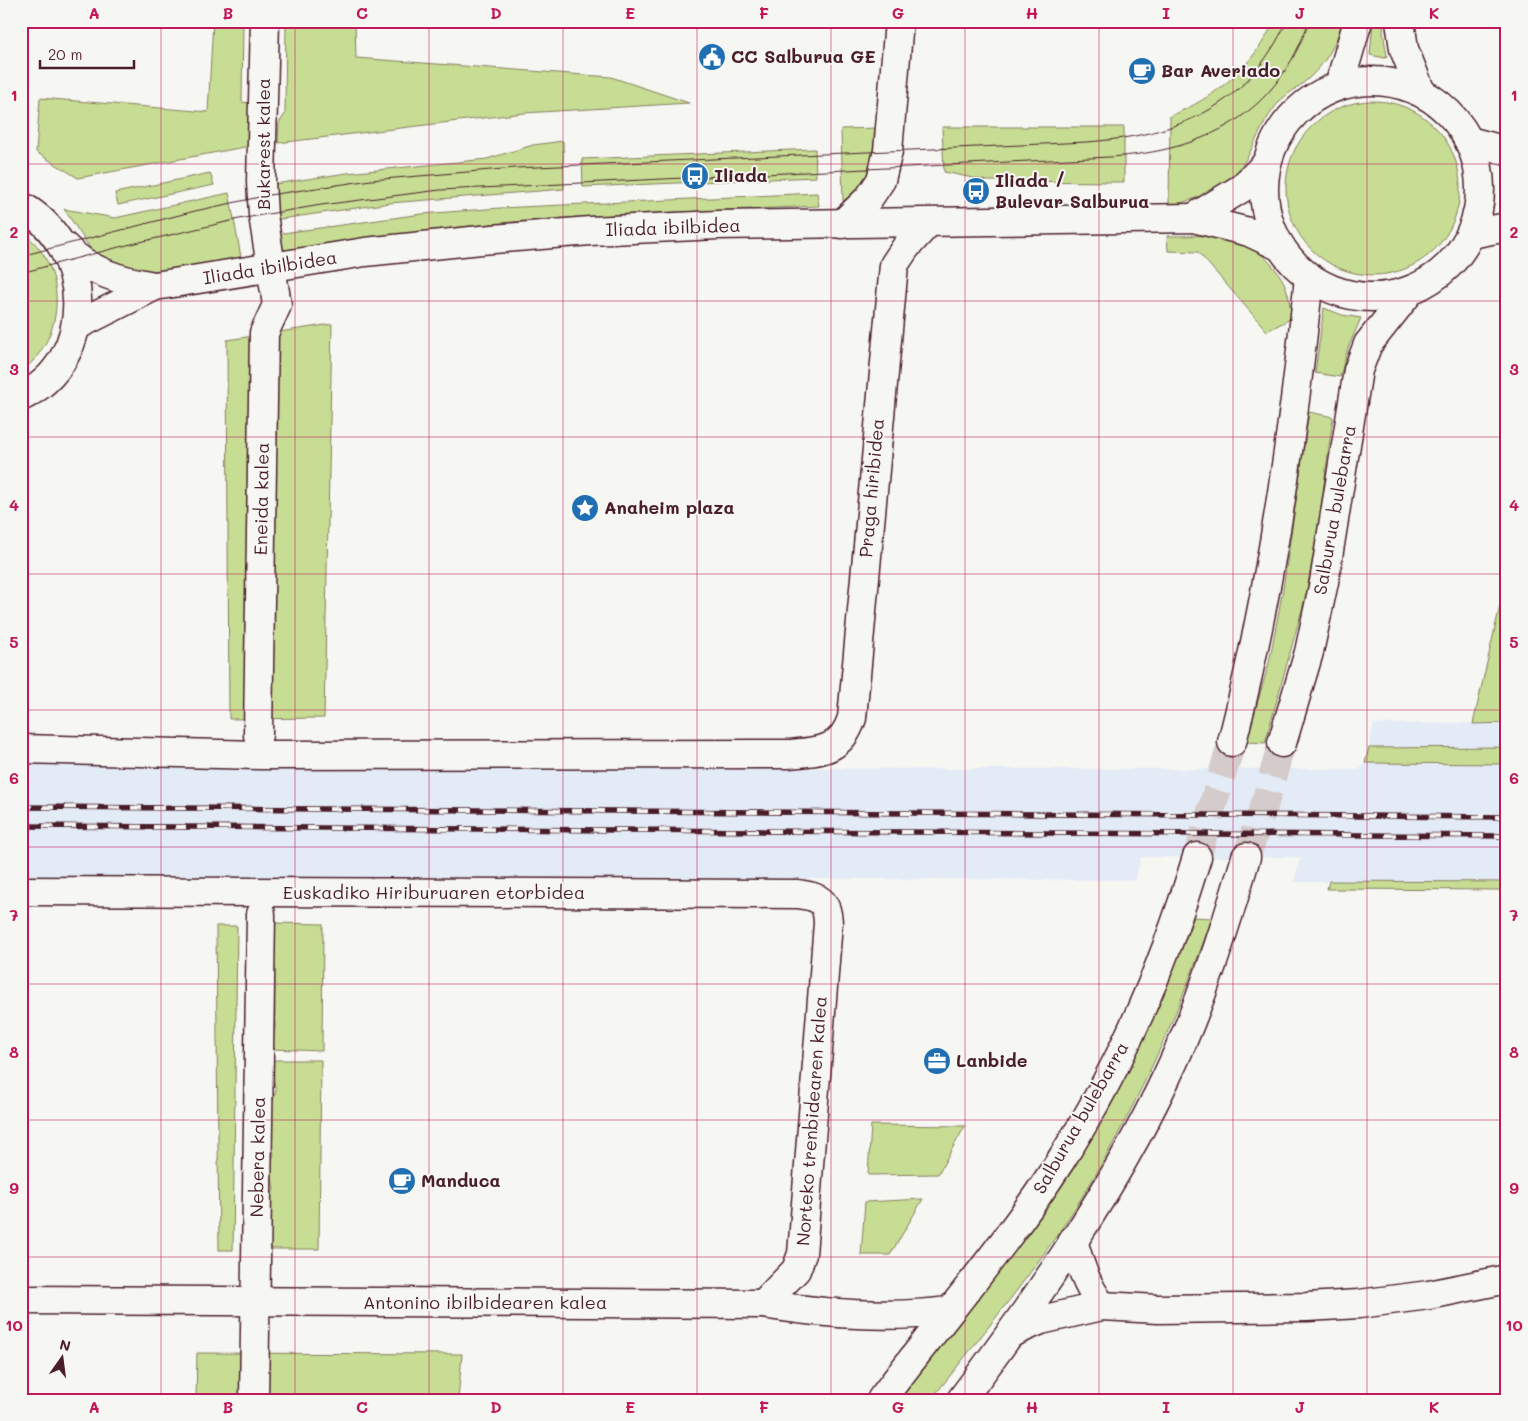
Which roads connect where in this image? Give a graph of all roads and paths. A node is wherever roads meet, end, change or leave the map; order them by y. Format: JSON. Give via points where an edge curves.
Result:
{"nodes":[{"id":1,"x":265,"y":21,"type":"edge"},
{"id":2,"x":899,"y":21,"type":"edge"},
{"id":3,"x":1358,"y":21,"type":"edge"},
{"id":4,"x":1400,"y":21,"type":"edge"},
{"id":5,"x":1339,"y":86,"type":"junction"},
{"id":6,"x":1421,"y":92,"type":"junction"},
{"id":7,"x":1469,"y":141,"type":"junction"},
{"id":8,"x":1507,"y":151,"type":"edge"},
{"id":9,"x":1267,"y":163,"type":"junction"},
{"id":10,"x":21,"y":206,"type":"edge"},
{"id":11,"x":1193,"y":218,"type":"junction"},
{"id":12,"x":928,"y":223,"type":"junction"},
{"id":13,"x":842,"y":224,"type":"junction"},
{"id":14,"x":1507,"y":226,"type":"edge"},
{"id":15,"x":1471,"y":234,"type":"junction"},
{"id":16,"x":64,"y":246,"type":"junction"},
{"id":17,"x":1281,"y":247,"type":"junction"},
{"id":18,"x":271,"y":267,"type":"junction"},
{"id":19,"x":1309,"y":277,"type":"junction"},
{"id":20,"x":155,"y":286,"type":"junction"},
{"id":21,"x":1411,"y":290,"type":"junction"},
{"id":22,"x":76,"y":326,"type":"junction"},
{"id":23,"x":21,"y":397,"type":"edge"},
{"id":24,"x":258,"y":735,"type":"dead end"},
{"id":25,"x":1232,"y":742,"type":"tunnel mouth"},
{"id":26,"x":1282,"y":743,"type":"tunnel mouth"},
{"id":27,"x":21,"y":749,"type":"edge"},
{"id":28,"x":1197,"y":857,"type":"tunnel mouth"},
{"id":29,"x":1246,"y":857,"type":"tunnel mouth"},
{"id":30,"x":21,"y":891,"type":"edge"},
{"id":31,"x":261,"y":914,"type":"dead end"},
{"id":32,"x":828,"y":922,"type":"joint"},
{"id":33,"x":1074,"y":1240,"type":"junction"},
{"id":34,"x":1507,"y":1279,"type":"edge"},
{"id":35,"x":21,"y":1300,"type":"edge"},
{"id":36,"x":255,"y":1301,"type":"junction"},
{"id":37,"x":763,"y":1304,"type":"junction"},
{"id":38,"x":1102,"y":1306,"type":"junction"},
{"id":39,"x":948,"y":1311,"type":"junction"},
{"id":40,"x":1011,"y":1333,"type":"junction"},
{"id":41,"x":254,"y":1400,"type":"edge"},
{"id":42,"x":881,"y":1400,"type":"edge"},
{"id":43,"x":961,"y":1400,"type":"edge"}],
"edges":[{"from":1,"to":18,"type":"street","name":"Bukarest kalea","via":[[261,182]]},
{"from":2,"to":13,"type":"street","via":[[888,151],[881,180],[869,198]]},
{"from":3,"to":5,"type":"street"},
{"from":4,"to":6,"type":"street","via":[[1404,49]]},
{"from":5,"to":6,"type":"street","via":[[1359,81],[1381,81]]},
{"from":5,"to":9,"type":"street","via":[[1301,107],[1282,130]]},
{"from":6,"to":7,"type":"street","via":[[1452,116]]},
{"from":7,"to":8,"type":"street"},
{"from":7,"to":15,"type":"street","via":[[1478,168],[1481,197]]},
{"from":9,"to":11,"type":"street","via":[[1242,188]]},
{"from":9,"to":17,"type":"street","via":[[1264,184],[1266,206],[1271,228]]},
{"from":10,"to":16,"type":"street","via":[[42,219]]},
{"from":11,"to":12,"type":"street","name":"Iliada ibilbidea"},
{"from":11,"to":17,"type":"street","name":"Iliada ibilbidea","via":[[1249,232]]},
{"from":12,"to":13,"type":"street","name":"Iliada ibilbidea"},
{"from":12,"to":27,"type":"street","name":"Praga hiribidea","via":[[894,265],[852,718],[847,733],[836,744],[820,751],[788,754],[259,755]]},
{"from":13,"to":18,"type":"street","name":"Iliada ibilbidea","via":[[590,232],[365,252]]},
{"from":14,"to":15,"type":"street"},
{"from":15,"to":21,"type":"street","via":[[1447,268]]},
{"from":16,"to":20,"type":"street","name":"Iliada ibilbidea","via":[[75,258],[109,276]]},
{"from":16,"to":22,"type":"street","via":[[78,292]]},
{"from":17,"to":19,"type":"street"},
{"from":18,"to":20,"type":"street","name":"Iliada ibilbidea"},
{"from":18,"to":24,"type":"street","name":"Eneida kalea","via":[[276,305],[264,334]]},
{"from":19,"to":21,"type":"street","via":[[1333,290],[1359,296],[1386,296]]},
{"from":19,"to":25,"type":"street","via":[[1278,524]]},
{"from":20,"to":22,"type":"street","name":"Iliada ibilbidea"},
{"from":21,"to":26,"type":"street","name":"Salburua bulebarra","via":[[1368,344],[1358,370],[1324,582],[1309,652]]},
{"from":22,"to":23,"type":"street","via":[[58,365],[43,382]]},
{"from":28,"to":39,"type":"street","name":"Salburua bulebarra","via":[[1158,972],[1097,1099],[1061,1160],[1017,1223]]},
{"from":29,"to":33,"type":"street","via":[[1198,1004],[1166,1078]]},
{"from":30,"to":32,"type":"street","name":"Euskadiko Hiriburuaren etorbidea","via":[[798,894],[822,901],[828,910]]},
{"from":31,"to":36,"type":"street","name":"Nebera kalea"},
{"from":32,"to":37,"type":"street","name":"Norteko trenbidearen kalea","via":[[802,1254],[796,1270]]},
{"from":33,"to":38,"type":"street","via":[[1083,1276]]},
{"from":33,"to":40,"type":"street"},
{"from":34,"to":38,"type":"street","via":[[1350,1305],[1168,1309]]},
{"from":35,"to":36,"type":"street","name":"Antonino ibilbidearen kalea"},
{"from":36,"to":37,"type":"street","name":"Antonino ibilbidearen kalea"},
{"from":36,"to":41,"type":"street","name":"Nebera kalea"},
{"from":37,"to":39,"type":"street","name":"Antonino ibilbidearen kalea","via":[[815,1312],[915,1315]]},
{"from":38,"to":40,"type":"street","via":[[1040,1320]]},
{"from":39,"to":42,"type":"street","name":"Salburua bulebarra"},
{"from":40,"to":43,"type":"street"}]}
